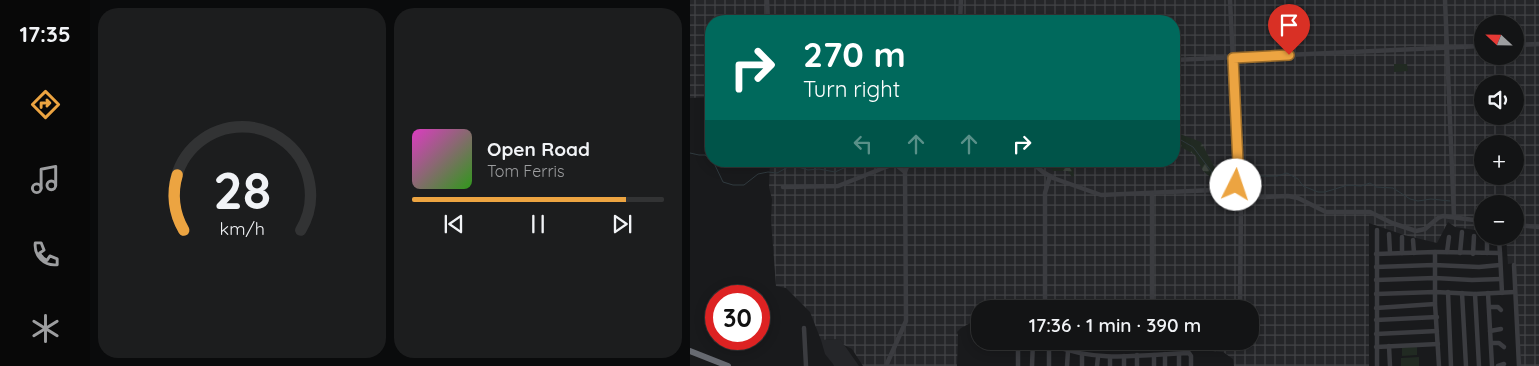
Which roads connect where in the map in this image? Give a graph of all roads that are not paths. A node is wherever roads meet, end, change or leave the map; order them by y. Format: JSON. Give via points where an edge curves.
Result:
{"nodes":[{"id":1,"x":767,"y":0,"type":"edge"},
{"id":2,"x":961,"y":0,"type":"edge"},
{"id":3,"x":1230,"y":0,"type":"edge"},
{"id":4,"x":1445,"y":0,"type":"edge"},
{"id":5,"x":768,"y":15,"type":"edge"},
{"id":6,"x":960,"y":15,"type":"edge"},
{"id":7,"x":1539,"y":44,"type":"edge"},
{"id":8,"x":1524,"y":45,"type":"edge"},
{"id":9,"x":1474,"y":46,"type":"edge"},
{"id":10,"x":1447,"y":48,"type":"junction"},
{"id":11,"x":1233,"y":58,"type":"junction"},
{"id":12,"x":1180,"y":60,"type":"edge"},
{"id":13,"x":887,"y":167,"type":"edge"},
{"id":14,"x":899,"y":167,"type":"edge"},
{"id":15,"x":907,"y":167,"type":"edge"},
{"id":16,"x":1038,"y":167,"type":"edge"},
{"id":17,"x":906,"y":172,"type":"junction"},
{"id":18,"x":1050,"y":176,"type":"junction"},
{"id":19,"x":1239,"y":184,"type":"junction"},
{"id":20,"x":783,"y":187,"type":"dead end"},
{"id":21,"x":1152,"y":193,"type":"junction"},
{"id":22,"x":1224,"y":193,"type":"junction"},
{"id":23,"x":1243,"y":198,"type":"junction"},
{"id":24,"x":1454,"y":217,"type":"junction"},
{"id":25,"x":1474,"y":219,"type":"edge"},
{"id":26,"x":1524,"y":225,"type":"edge"},
{"id":27,"x":1539,"y":226,"type":"edge"},
{"id":28,"x":1376,"y":230,"type":"dead end"},
{"id":29,"x":1462,"y":232,"type":"dead end"},
{"id":30,"x":1389,"y":234,"type":"dead end"},
{"id":31,"x":1449,"y":236,"type":"dead end"},
{"id":32,"x":1474,"y":236,"type":"dead end"},
{"id":33,"x":1402,"y":237,"type":"dead end"},
{"id":34,"x":1413,"y":240,"type":"dead end"},
{"id":35,"x":1487,"y":245,"type":"edge"},
{"id":36,"x":1499,"y":245,"type":"edge"},
{"id":37,"x":1435,"y":252,"type":"junction"},
{"id":38,"x":1447,"y":252,"type":"junction"},
{"id":39,"x":1390,"y":253,"type":"junction"},
{"id":40,"x":1402,"y":253,"type":"junction"},
{"id":41,"x":1414,"y":253,"type":"junction"},
{"id":42,"x":1460,"y":253,"type":"junction"},
{"id":43,"x":1487,"y":253,"type":"junction"},
{"id":44,"x":1500,"y":253,"type":"junction"},
{"id":45,"x":1376,"y":254,"type":"junction"},
{"id":46,"x":1473,"y":254,"type":"junction"},
{"id":47,"x":1434,"y":265,"type":"junction"},
{"id":48,"x":1500,"y":265,"type":"junction"},
{"id":49,"x":1514,"y":265,"type":"dead end"},
{"id":50,"x":1376,"y":267,"type":"junction"},
{"id":51,"x":1435,"y":278,"type":"junction"},
{"id":52,"x":1501,"y":279,"type":"junction"},
{"id":53,"x":1376,"y":280,"type":"junction"},
{"id":54,"x":1435,"y":292,"type":"junction"},
{"id":55,"x":1448,"y":292,"type":"junction"},
{"id":56,"x":1515,"y":292,"type":"junction"},
{"id":57,"x":1462,"y":293,"type":"junction"},
{"id":58,"x":1502,"y":293,"type":"junction"},
{"id":59,"x":1376,"y":294,"type":"junction"},
{"id":60,"x":1475,"y":294,"type":"junction"},
{"id":61,"x":1488,"y":294,"type":"junction"},
{"id":62,"x":1045,"y":300,"type":"edge"},
{"id":63,"x":1152,"y":300,"type":"edge"},
{"id":64,"x":1240,"y":300,"type":"edge"},
{"id":65,"x":1436,"y":304,"type":"junction"},
{"id":66,"x":1489,"y":307,"type":"junction"},
{"id":67,"x":1376,"y":308,"type":"junction"},
{"id":68,"x":1501,"y":310,"type":"dead end"},
{"id":69,"x":1437,"y":317,"type":"junction"},
{"id":70,"x":1376,"y":320,"type":"junction"},
{"id":71,"x":804,"y":328,"type":"dead end"},
{"id":72,"x":1501,"y":329,"type":"dead end"},
{"id":73,"x":1437,"y":331,"type":"junction"},
{"id":74,"x":1490,"y":331,"type":"junction"},
{"id":75,"x":1376,"y":334,"type":"junction"},
{"id":76,"x":1491,"y":343,"type":"junction"},
{"id":77,"x":1438,"y":344,"type":"junction"},
{"id":78,"x":1390,"y":346,"type":"junction"},
{"id":79,"x":1376,"y":347,"type":"junction"},
{"id":80,"x":1504,"y":347,"type":"dead end"},
{"id":81,"x":1018,"y":350,"type":"edge"},
{"id":82,"x":1033,"y":350,"type":"edge"},
{"id":83,"x":690,"y":351,"type":"edge"},
{"id":84,"x":1068,"y":351,"type":"junction"},
{"id":85,"x":1082,"y":354,"type":"junction"},
{"id":86,"x":1165,"y":354,"type":"junction"},
{"id":87,"x":1179,"y":354,"type":"junction"},
{"id":88,"x":1137,"y":355,"type":"junction"},
{"id":89,"x":1154,"y":355,"type":"junction"},
{"id":90,"x":1124,"y":356,"type":"junction"},
{"id":91,"x":1098,"y":357,"type":"junction"},
{"id":92,"x":1110,"y":357,"type":"junction"},
{"id":93,"x":1504,"y":364,"type":"dead end"},
{"id":94,"x":728,"y":366,"type":"edge"},
{"id":95,"x":806,"y":366,"type":"edge"},
{"id":96,"x":886,"y":366,"type":"edge"},
{"id":97,"x":1018,"y":366,"type":"edge"},
{"id":98,"x":1032,"y":366,"type":"edge"},
{"id":99,"x":1049,"y":366,"type":"edge"},
{"id":100,"x":1067,"y":366,"type":"edge"},
{"id":101,"x":1082,"y":366,"type":"edge"},
{"id":102,"x":1097,"y":366,"type":"edge"},
{"id":103,"x":1110,"y":366,"type":"edge"},
{"id":104,"x":1124,"y":366,"type":"edge"},
{"id":105,"x":1137,"y":366,"type":"edge"},
{"id":106,"x":1154,"y":366,"type":"edge"},
{"id":107,"x":1165,"y":366,"type":"edge"},
{"id":108,"x":1179,"y":366,"type":"edge"},
{"id":109,"x":1192,"y":366,"type":"edge"},
{"id":110,"x":1376,"y":366,"type":"edge"},
{"id":111,"x":1390,"y":366,"type":"edge"},
{"id":112,"x":1439,"y":366,"type":"edge"},
{"id":113,"x":1452,"y":366,"type":"edge"},
{"id":114,"x":1466,"y":366,"type":"edge"},
{"id":115,"x":1479,"y":366,"type":"edge"},
{"id":116,"x":1492,"y":366,"type":"edge"},
{"id":117,"x":1498,"y":366,"type":"edge"},
{"id":118,"x":1519,"y":366,"type":"edge"}],
"edges":[{"from":1,"to":5,"type":"street"},
{"from":2,"to":6,"type":"street"},
{"from":3,"to":11,"type":"street"},
{"from":4,"to":10,"type":"street"},
{"from":7,"to":8,"type":"street"},
{"from":9,"to":10,"type":"street"},
{"from":10,"to":11,"type":"street"},
{"from":10,"to":24,"type":"street"},
{"from":11,"to":12,"type":"street"},
{"from":11,"to":19,"type":"street"},
{"from":13,"to":20,"type":"street","via":[[838,186]]},
{"from":14,"to":17,"type":"street"},
{"from":15,"to":17,"type":"street"},
{"from":16,"to":18,"type":"street"},
{"from":17,"to":96,"type":"street","via":[[906,320]]},
{"from":18,"to":21,"type":"street","via":[[1100,195]]},
{"from":18,"to":62,"type":"street","via":[[1045,193]]},
{"from":19,"to":22,"type":"street"},
{"from":19,"to":23,"type":"street"},
{"from":21,"to":22,"type":"street","via":[[1214,190]]},
{"from":21,"to":63,"type":"street"},
{"from":22,"to":23,"type":"street"},
{"from":23,"to":24,"type":"street","via":[[1292,196],[1324,211],[1369,212],[1418,231],[1439,217]]},
{"from":23,"to":64,"type":"street"},
{"from":24,"to":25,"type":"street"},
{"from":26,"to":27,"type":"street"},
{"from":28,"to":45,"type":"street"},
{"from":29,"to":42,"type":"street"},
{"from":30,"to":39,"type":"street"},
{"from":31,"to":38,"type":"street"},
{"from":32,"to":46,"type":"street"},
{"from":33,"to":40,"type":"street"},
{"from":34,"to":41,"type":"street"},
{"from":35,"to":43,"type":"street"},
{"from":36,"to":44,"type":"street"},
{"from":37,"to":38,"type":"street"},
{"from":37,"to":41,"type":"street"},
{"from":37,"to":47,"type":"street"},
{"from":38,"to":42,"type":"street"},
{"from":39,"to":40,"type":"street"},
{"from":39,"to":45,"type":"street"},
{"from":40,"to":41,"type":"street"},
{"from":42,"to":46,"type":"street"},
{"from":43,"to":44,"type":"street"},
{"from":43,"to":46,"type":"street"},
{"from":44,"to":48,"type":"street"},
{"from":45,"to":50,"type":"street"},
{"from":47,"to":48,"type":"street"},
{"from":47,"to":50,"type":"street"},
{"from":47,"to":51,"type":"street"},
{"from":48,"to":52,"type":"street"},
{"from":49,"to":56,"type":"street"},
{"from":50,"to":53,"type":"street"},
{"from":51,"to":52,"type":"street"},
{"from":51,"to":53,"type":"street"},
{"from":51,"to":54,"type":"street"},
{"from":52,"to":58,"type":"street"},
{"from":53,"to":59,"type":"street"},
{"from":54,"to":55,"type":"street"},
{"from":54,"to":59,"type":"street"},
{"from":54,"to":65,"type":"street"},
{"from":55,"to":57,"type":"street"},
{"from":55,"to":113,"type":"street"},
{"from":56,"to":58,"type":"street"},
{"from":56,"to":118,"type":"street"},
{"from":57,"to":60,"type":"street"},
{"from":57,"to":114,"type":"street"},
{"from":58,"to":61,"type":"street"},
{"from":59,"to":67,"type":"street"},
{"from":60,"to":61,"type":"street"},
{"from":60,"to":115,"type":"street"},
{"from":61,"to":66,"type":"street"},
{"from":65,"to":67,"type":"street"},
{"from":65,"to":69,"type":"street"},
{"from":66,"to":68,"type":"street"},
{"from":66,"to":74,"type":"street"},
{"from":67,"to":70,"type":"street"},
{"from":69,"to":70,"type":"street"},
{"from":69,"to":73,"type":"street"},
{"from":70,"to":75,"type":"street"},
{"from":71,"to":95,"type":"street"},
{"from":72,"to":74,"type":"street"},
{"from":73,"to":75,"type":"street"},
{"from":73,"to":77,"type":"street"},
{"from":74,"to":76,"type":"street"},
{"from":75,"to":79,"type":"street"},
{"from":76,"to":80,"type":"street"},
{"from":76,"to":116,"type":"street"},
{"from":77,"to":78,"type":"street"},
{"from":77,"to":112,"type":"street"},
{"from":78,"to":79,"type":"street"},
{"from":78,"to":111,"type":"street"},
{"from":79,"to":110,"type":"street"},
{"from":81,"to":97,"type":"street"},
{"from":82,"to":98,"type":"street"},
{"from":83,"to":94,"type":"highway"},
{"from":84,"to":85,"type":"street"},
{"from":84,"to":99,"type":"street","via":[[1050,346]]},
{"from":84,"to":100,"type":"street"},
{"from":85,"to":91,"type":"street"},
{"from":85,"to":101,"type":"street"},
{"from":86,"to":87,"type":"street"},
{"from":86,"to":89,"type":"street"},
{"from":86,"to":107,"type":"street"},
{"from":87,"to":108,"type":"street"},
{"from":87,"to":109,"type":"street","via":[[1190,354]]},
{"from":88,"to":89,"type":"street"},
{"from":88,"to":90,"type":"street"},
{"from":88,"to":105,"type":"street"},
{"from":89,"to":106,"type":"street"},
{"from":90,"to":92,"type":"street"},
{"from":90,"to":104,"type":"street"},
{"from":91,"to":92,"type":"street"},
{"from":91,"to":102,"type":"street"},
{"from":92,"to":103,"type":"street"},
{"from":93,"to":117,"type":"street"}]}
